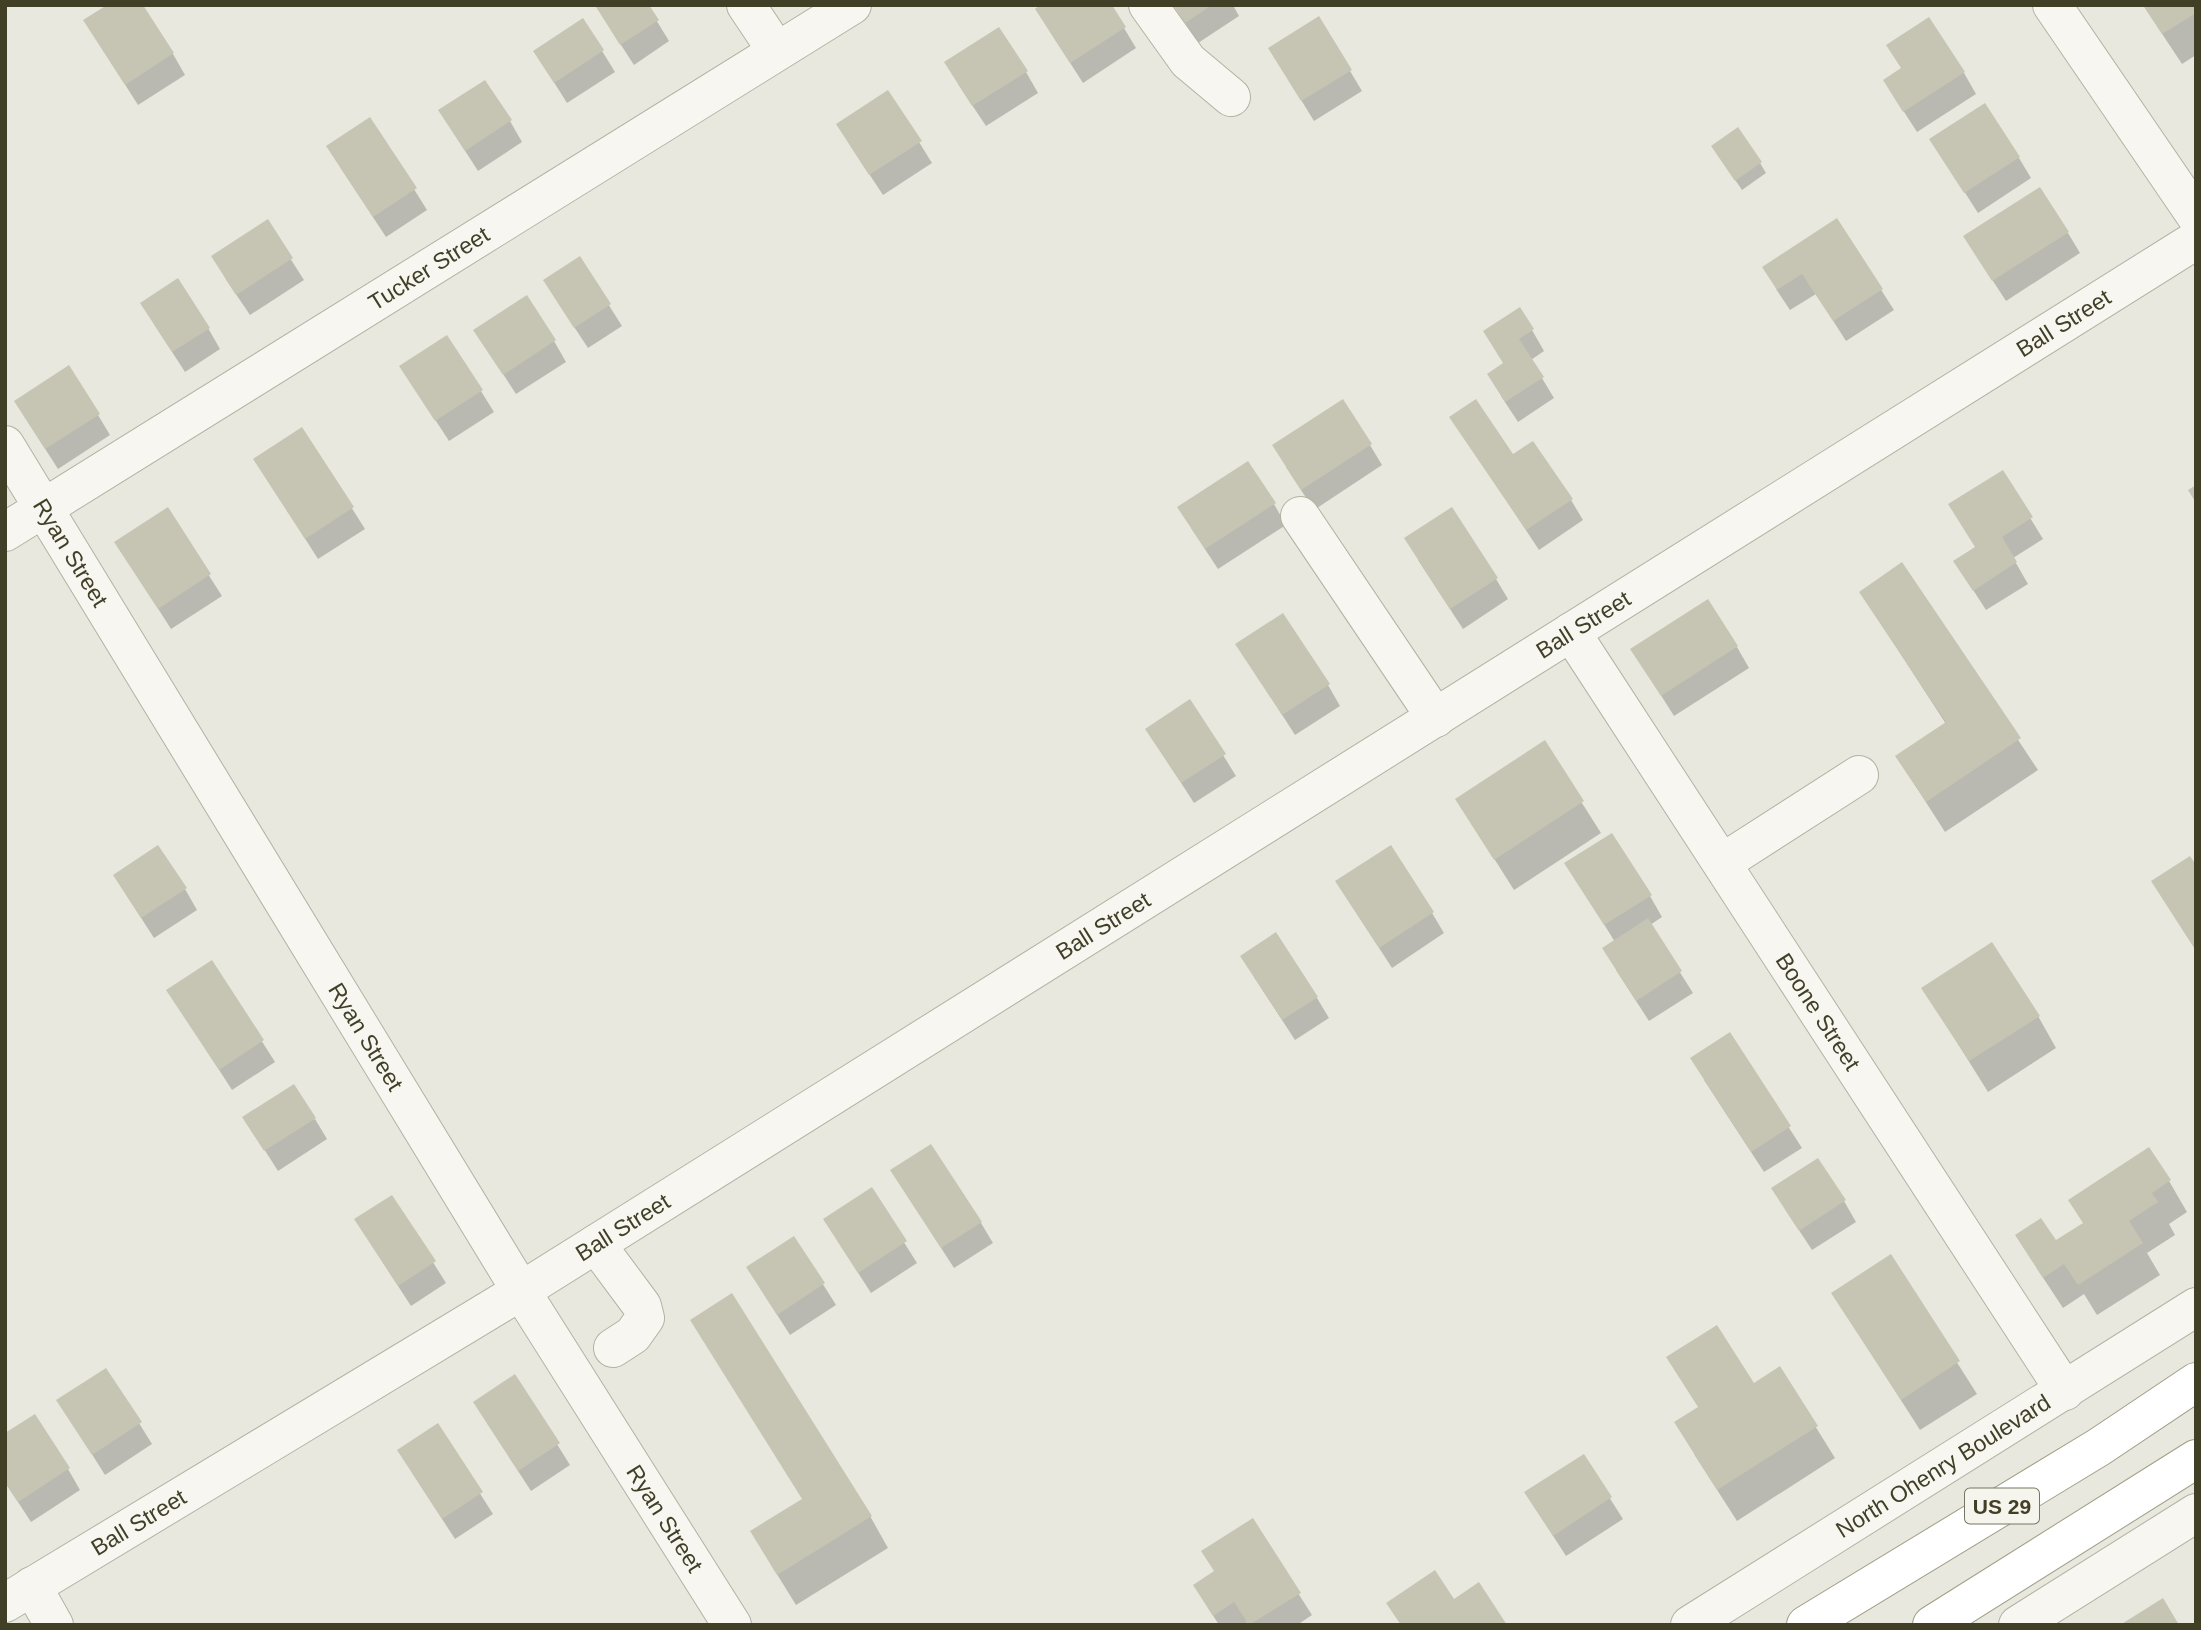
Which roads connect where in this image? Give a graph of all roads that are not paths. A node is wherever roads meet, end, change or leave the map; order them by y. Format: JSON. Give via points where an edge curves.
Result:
{"nodes":[{"id":1,"x":746,"y":5,"type":"edge"},
{"id":2,"x":852,"y":5,"type":"edge"},
{"id":3,"x":1148,"y":5,"type":"edge"},
{"id":4,"x":2052,"y":5,"type":"edge"},
{"id":5,"x":776,"y":50,"type":"junction"},
{"id":6,"x":1231,"y":97,"type":"dead end"},
{"id":7,"x":2196,"y":216,"type":"edge"},
{"id":8,"x":2196,"y":240,"type":"edge"},
{"id":9,"x":5,"y":445,"type":"edge"},
{"id":10,"x":46,"y":507,"type":"junction"},
{"id":11,"x":1300,"y":516,"type":"dead end"},
{"id":12,"x":5,"y":532,"type":"edge"},
{"id":13,"x":1571,"y":632,"type":"junction"},
{"id":14,"x":1436,"y":718,"type":"junction"},
{"id":15,"x":1859,"y":775,"type":"dead end"},
{"id":16,"x":1722,"y":863,"type":"junction"},
{"id":17,"x":596,"y":1244,"type":"junction"},
{"id":18,"x":521,"y":1291,"type":"junction"},
{"id":19,"x":2196,"y":1307,"type":"edge"},
{"id":20,"x":613,"y":1348,"type":"dead end"},
{"id":21,"x":2196,"y":1382,"type":"edge"},
{"id":22,"x":2065,"y":1391,"type":"junction"},
{"id":23,"x":2196,"y":1459,"type":"edge"},
{"id":24,"x":2196,"y":1513,"type":"edge"},
{"id":25,"x":19,"y":1594,"type":"edge"},
{"id":26,"x":2022,"y":1624,"type":"edge"},
{"id":27,"x":54,"y":1625,"type":"edge"},
{"id":28,"x":732,"y":1625,"type":"edge"},
{"id":29,"x":1690,"y":1625,"type":"edge"},
{"id":30,"x":1806,"y":1625,"type":"edge"},
{"id":31,"x":1932,"y":1625,"type":"edge"}],
"edges":[{"from":1,"to":5,"type":"street"},
{"from":2,"to":5,"type":"street","name":"Tucker Street"},
{"from":3,"to":6,"type":"street","via":[[1188,61]]},
{"from":4,"to":7,"type":"street"},
{"from":5,"to":10,"type":"street","name":"Tucker Street"},
{"from":8,"to":13,"type":"street","name":"Ball Street"},
{"from":9,"to":10,"type":"street","name":"Ryan Street"},
{"from":10,"to":12,"type":"street","name":"Tucker Street"},
{"from":10,"to":18,"type":"street","name":"Ryan Street"},
{"from":11,"to":14,"type":"street"},
{"from":13,"to":14,"type":"street","name":"Ball Street"},
{"from":13,"to":16,"type":"street","name":"Boone Street"},
{"from":14,"to":17,"type":"street","name":"Ball Street"},
{"from":15,"to":16,"type":"street"},
{"from":16,"to":22,"type":"street","name":"Boone Street"},
{"from":17,"to":18,"type":"street","name":"Ball Street"},
{"from":17,"to":20,"type":"street","via":[[642,1306],[645,1318],[633,1335]]},
{"from":18,"to":25,"type":"street","name":"Ball Street"},
{"from":18,"to":28,"type":"street","name":"Ryan Street"},
{"from":19,"to":22,"type":"street","name":"North Ohenry Boulevard"},
{"from":21,"to":30,"type":"highway","number":"US 29","via":[[2099,1447]]},
{"from":22,"to":29,"type":"street","name":"North Ohenry Boulevard"},
{"from":23,"to":31,"type":"highway","number":"US 29"},
{"from":24,"to":26,"type":"street"},
{"from":25,"to":27,"type":"street"}]}
